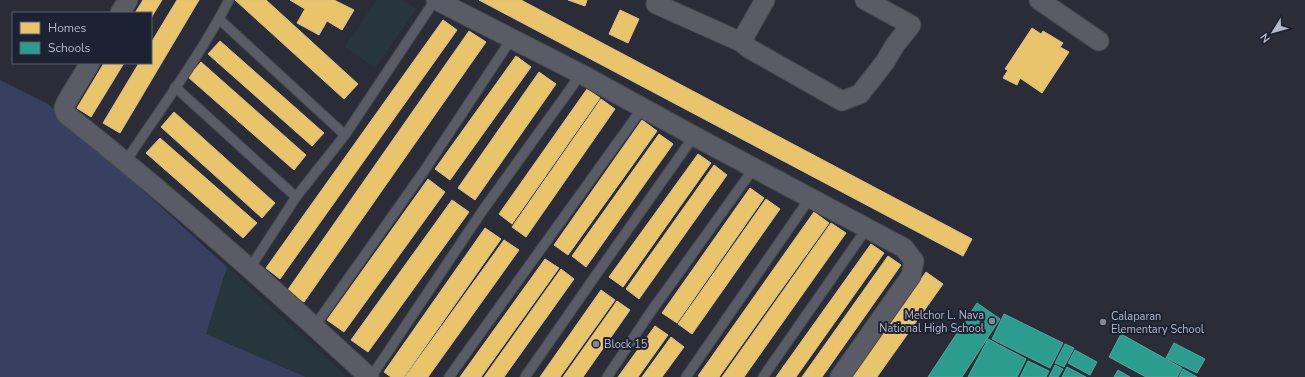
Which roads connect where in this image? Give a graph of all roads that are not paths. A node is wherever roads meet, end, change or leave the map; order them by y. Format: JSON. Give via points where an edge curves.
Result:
{"nodes":[{"id":1,"x":128,"y":0,"type":"edge"},
{"id":2,"x":229,"y":0,"type":"edge"},
{"id":3,"x":436,"y":0,"type":"edge"},
{"id":4,"x":765,"y":0,"type":"edge"},
{"id":5,"x":865,"y":0,"type":"edge"},
{"id":6,"x":1039,"y":0,"type":"edge"},
{"id":7,"x":656,"y":4,"type":"dead end"},
{"id":8,"x":121,"y":12,"type":"edge"},
{"id":9,"x":219,"y":19,"type":"junction"},
{"id":10,"x":512,"y":38,"type":"junction"},
{"id":11,"x":740,"y":42,"type":"junction"},
{"id":12,"x":1099,"y":42,"type":"dead end"},
{"id":13,"x":89,"y":64,"type":"edge"},
{"id":14,"x":581,"y":74,"type":"junction"},
{"id":15,"x":176,"y":87,"type":"junction"},
{"id":16,"x":643,"y":107,"type":"junction"},
{"id":17,"x":345,"y":135,"type":"junction"},
{"id":18,"x":694,"y":136,"type":"junction"},
{"id":19,"x":126,"y":161,"type":"junction"},
{"id":20,"x":754,"y":168,"type":"junction"},
{"id":21,"x":296,"y":197,"type":"junction"},
{"id":22,"x":810,"y":198,"type":"junction"},
{"id":23,"x":867,"y":228,"type":"junction"},
{"id":24,"x":250,"y":268,"type":"junction"},
{"id":25,"x":314,"y":327,"type":"junction"},
{"id":26,"x":370,"y":377,"type":"edge"},
{"id":27,"x":449,"y":377,"type":"edge"},
{"id":28,"x":525,"y":377,"type":"edge"},
{"id":29,"x":607,"y":377,"type":"edge"},
{"id":30,"x":686,"y":377,"type":"edge"},
{"id":31,"x":763,"y":377,"type":"edge"},
{"id":32,"x":840,"y":377,"type":"edge"}],
"edges":[{"from":1,"to":8,"type":"street"},
{"from":2,"to":9,"type":"lane"},
{"from":3,"to":10,"type":"street"},
{"from":3,"to":17,"type":"lane"},
{"from":4,"to":11,"type":"street"},
{"from":5,"to":11,"type":"street","via":[[911,25],[860,94],[851,98],[842,101]]},
{"from":6,"to":12,"type":"street"},
{"from":7,"to":11,"type":"street"},
{"from":9,"to":15,"type":"lane"},
{"from":9,"to":17,"type":"lane"},
{"from":10,"to":14,"type":"street"},
{"from":10,"to":25,"type":"lane","via":[[424,171]]},
{"from":13,"to":19,"type":"street","via":[[67,101],[64,108],[66,114]]},
{"from":14,"to":16,"type":"street"},
{"from":14,"to":26,"type":"lane","via":[[483,210]]},
{"from":15,"to":19,"type":"lane"},
{"from":15,"to":21,"type":"lane"},
{"from":16,"to":18,"type":"street"},
{"from":16,"to":27,"type":"lane"},
{"from":17,"to":21,"type":"lane"},
{"from":18,"to":20,"type":"street"},
{"from":18,"to":28,"type":"lane"},
{"from":19,"to":24,"type":"street"},
{"from":20,"to":22,"type":"street"},
{"from":20,"to":29,"type":"lane"},
{"from":21,"to":24,"type":"lane"},
{"from":22,"to":23,"type":"street"},
{"from":22,"to":30,"type":"lane"},
{"from":23,"to":31,"type":"lane"},
{"from":23,"to":32,"type":"street","via":[[904,248],[914,261],[911,276]]},
{"from":24,"to":25,"type":"street"},
{"from":25,"to":26,"type":"street"}]}
